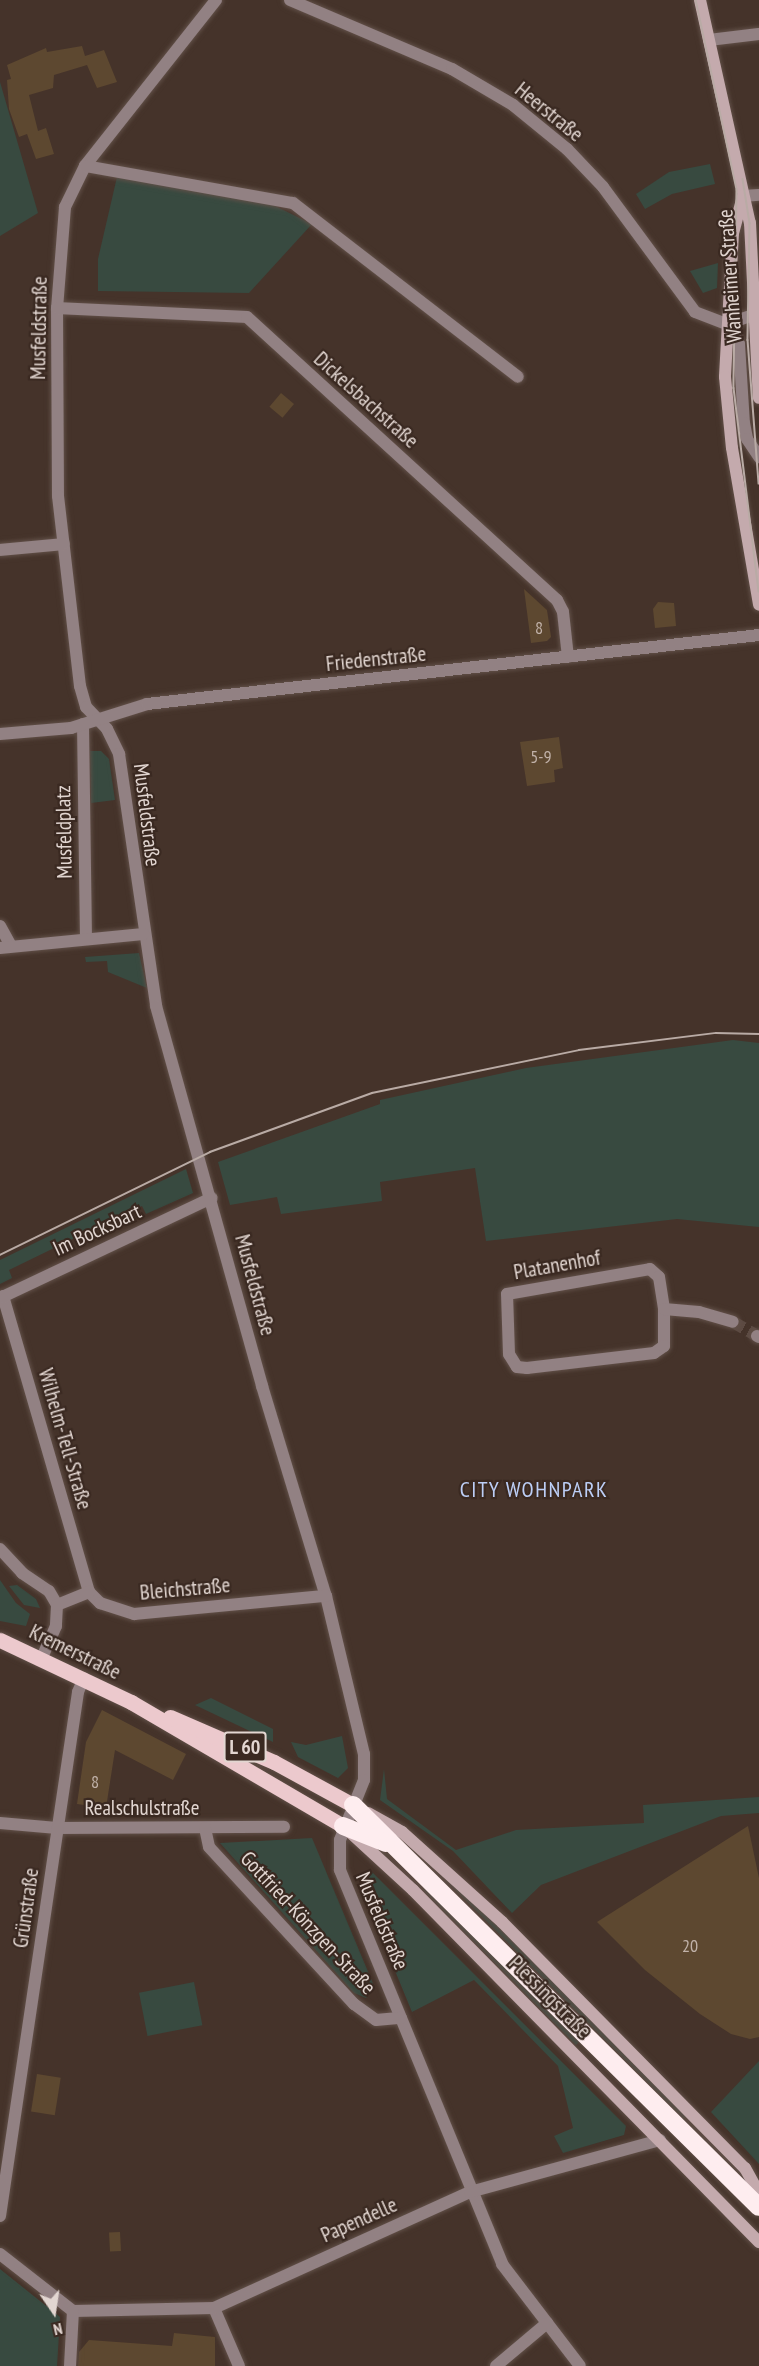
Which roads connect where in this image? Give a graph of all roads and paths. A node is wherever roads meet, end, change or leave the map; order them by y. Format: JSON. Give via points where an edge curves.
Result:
{"nodes":[{"id":1,"x":216,"y":0,"type":"edge"},
{"id":2,"x":290,"y":0,"type":"edge"},
{"id":3,"x":700,"y":0,"type":"edge"},
{"id":4,"x":320,"y":6,"type":"edge"},
{"id":5,"x":759,"y":34,"type":"edge"},
{"id":6,"x":709,"y":40,"type":"junction"},
{"id":7,"x":85,"y":166,"type":"junction"},
{"id":8,"x":759,"y":195,"type":"edge"},
{"id":9,"x":744,"y":196,"type":"junction"},
{"id":10,"x":57,"y":308,"type":"junction"},
{"id":11,"x":753,"y":315,"type":"junction"},
{"id":12,"x":727,"y":324,"type":"junction"},
{"id":13,"x":518,"y":377,"type":"dead end"},
{"id":14,"x":759,"y":398,"type":"edge"},
{"id":15,"x":759,"y":457,"type":"edge"},
{"id":16,"x":64,"y":544,"type":"junction"},
{"id":17,"x":0,"y":550,"type":"edge"},
{"id":18,"x":759,"y":605,"type":"edge"},
{"id":19,"x":759,"y":636,"type":"edge"},
{"id":20,"x":568,"y":657,"type":"junction"},
{"id":21,"x":96,"y":718,"type":"junction"},
{"id":22,"x":83,"y":724,"type":"junction"},
{"id":23,"x":0,"y":734,"type":"edge"},
{"id":24,"x":0,"y":926,"type":"edge"},
{"id":25,"x":143,"y":934,"type":"junction"},
{"id":26,"x":86,"y":939,"type":"junction"},
{"id":27,"x":5,"y":947,"type":"edge"},
{"id":28,"x":212,"y":1198,"type":"junction"},
{"id":29,"x":1,"y":1297,"type":"edge"},
{"id":30,"x":664,"y":1309,"type":"junction"},
{"id":31,"x":733,"y":1322,"type":"tunnel mouth"},
{"id":32,"x":0,"y":1549,"type":"edge"},
{"id":33,"x":88,"y":1592,"type":"junction"},
{"id":34,"x":326,"y":1596,"type":"junction"},
{"id":35,"x":57,"y":1605,"type":"junction"},
{"id":36,"x":0,"y":1640,"type":"edge"},
{"id":37,"x":42,"y":1657,"type":"junction"},
{"id":38,"x":84,"y":1678,"type":"junction"},
{"id":39,"x":131,"y":1702,"type":"junction"},
{"id":40,"x":353,"y":1805,"type":"junction"},
{"id":41,"x":0,"y":1823,"type":"edge"},
{"id":42,"x":343,"y":1826,"type":"junction"},
{"id":43,"x":284,"y":1827,"type":"dead end"},
{"id":44,"x":57,"y":1828,"type":"junction"},
{"id":45,"x":205,"y":1828,"type":"junction"},
{"id":46,"x":393,"y":1846,"type":"junction"},
{"id":47,"x":401,"y":2018,"type":"junction"},
{"id":48,"x":660,"y":2140,"type":"junction"},
{"id":49,"x":470,"y":2192,"type":"junction"},
{"id":50,"x":759,"y":2193,"type":"edge"},
{"id":51,"x":759,"y":2207,"type":"edge"},
{"id":52,"x":0,"y":2216,"type":"edge"},
{"id":53,"x":759,"y":2242,"type":"edge"},
{"id":54,"x":0,"y":2254,"type":"edge"},
{"id":55,"x":214,"y":2308,"type":"junction"},
{"id":56,"x":73,"y":2311,"type":"junction"},
{"id":57,"x":547,"y":2323,"type":"junction"},
{"id":58,"x":70,"y":2366,"type":"edge"},
{"id":59,"x":240,"y":2366,"type":"edge"},
{"id":60,"x":496,"y":2366,"type":"edge"},
{"id":61,"x":580,"y":2366,"type":"edge"}],
"edges":[{"from":1,"to":7,"type":"street","name":"Musfeldstraße"},
{"from":2,"to":4,"type":"street","name":"Heerstraße"},
{"from":3,"to":6,"type":"main road","name":"Wanheimer Straße"},
{"from":4,"to":12,"type":"street","name":"Heerstraße","via":[[453,69],[513,105],[567,149],[603,187],[684,301],[712,321]]},
{"from":5,"to":6,"type":"street"},
{"from":6,"to":9,"type":"main road","name":"Wanheimer Straße"},
{"from":7,"to":10,"type":"street","name":"Musfeldstraße","via":[[65,207]]},
{"from":7,"to":13,"type":"street","via":[[293,204]]},
{"from":8,"to":9,"type":"street"},
{"from":9,"to":11,"type":"main road","name":"Wanheimer Straße","via":[[750,224]]},
{"from":9,"to":12,"type":"main road","name":"Wanheimer Straße","via":[[733,233]]},
{"from":10,"to":16,"type":"street","name":"Musfeldstraße","via":[[58,496]]},
{"from":10,"to":20,"type":"street","name":"Dickelsbachstraße","via":[[247,317],[557,600],[563,612]]},
{"from":11,"to":12,"type":"street"},
{"from":11,"to":14,"type":"main road","name":"Wanheimer Straße"},
{"from":12,"to":15,"type":"street","via":[[739,344],[744,423]]},
{"from":12,"to":18,"type":"main road","via":[[732,448]]},
{"from":16,"to":17,"type":"street"},
{"from":16,"to":21,"type":"street","name":"Musfeldstraße","via":[[80,686],[86,707]]},
{"from":19,"to":20,"type":"street","name":"Friedenstraße"},
{"from":20,"to":21,"type":"street","name":"Friedenstraße","via":[[147,704]]},
{"from":21,"to":22,"type":"street","name":"Friedenstraße"},
{"from":21,"to":25,"type":"street","name":"Musfeldstraße","via":[[107,729],[119,754]]},
{"from":22,"to":23,"type":"street","name":"Friedenstraße"},
{"from":22,"to":26,"type":"street","name":"Musfeldplatz"},
{"from":24,"to":27,"type":"street"},
{"from":25,"to":26,"type":"street"},
{"from":25,"to":28,"type":"street","name":"Musfeldstraße","via":[[156,1006]]},
{"from":26,"to":27,"type":"street"},
{"from":28,"to":29,"type":"street","name":"Im Bocksbart"},
{"from":28,"to":34,"type":"street","name":"Musfeldstraße","via":[[262,1386]]},
{"from":29,"to":33,"type":"street","name":"Wilhelm-Tell-Straße"},
{"from":30,"to":30,"type":"street","name":"Platanenhof","via":[[659,1277],[650,1269],[515,1290],[507,1294],[505,1304],[509,1354],[517,1367],[527,1368],[654,1353],[664,1346]]},
{"from":30,"to":31,"type":"street","via":[[699,1312]]},
{"from":32,"to":35,"type":"street","via":[[22,1573],[49,1591]]},
{"from":33,"to":34,"type":"street","name":"Bleichstraße","via":[[100,1603],[134,1614]]},
{"from":33,"to":35,"type":"street"},
{"from":34,"to":40,"type":"street","name":"Musfeldstraße","via":[[364,1754],[364,1780]]},
{"from":35,"to":37,"type":"street","via":[[56,1626]]},
{"from":36,"to":37,"type":"main road","name":"Kremerstraße","number":"L 60"},
{"from":37,"to":38,"type":"main road","name":"Kremerstraße","number":"L 60"},
{"from":38,"to":39,"type":"main road","name":"Kremerstraße","number":"L 60"},
{"from":38,"to":44,"type":"street","name":"Grünstraße","via":[[78,1692]]},
{"from":39,"to":40,"type":"main road","name":"Kremerstraße","number":"L 60","via":[[223,1737]]},
{"from":39,"to":42,"type":"main road","name":"Kremerstraße","number":"L 60"},
{"from":40,"to":42,"type":"street","name":"Musfeldstraße"},
{"from":40,"to":46,"type":"highway","name":"Plessingstraße"},
{"from":40,"to":50,"type":"main road","name":"Plessingstraße","number":"L 60","via":[[402,1832],[455,1876],[745,2168]]},
{"from":41,"to":44,"type":"street","name":"Realschulstraße"},
{"from":42,"to":46,"type":"highway","name":"Plessingstraße"},
{"from":42,"to":47,"type":"street","name":"Musfeldstraße","via":[[340,1870]]},
{"from":42,"to":48,"type":"main road","name":"Plessingstraße","number":"L 60","via":[[413,1890]]},
{"from":43,"to":45,"type":"street","name":"Realschulstraße"},
{"from":44,"to":45,"type":"street","name":"Realschulstraße"},
{"from":44,"to":52,"type":"street","name":"Grünstraße"},
{"from":45,"to":47,"type":"street","name":"Gottfried-Könzgen-Straße","via":[[209,1847],[354,2004],[376,2020]]},
{"from":46,"to":51,"type":"highway","name":"Plessingstraße"},
{"from":47,"to":49,"type":"street","name":"Musfeldstraße"},
{"from":48,"to":49,"type":"street","name":"Papendelle"},
{"from":48,"to":53,"type":"main road","name":"Plessingstraße","number":"L 60"},
{"from":49,"to":55,"type":"street","name":"Papendelle"},
{"from":49,"to":57,"type":"street","name":"Musfeldstraße","via":[[502,2264]]},
{"from":54,"to":56,"type":"street"},
{"from":55,"to":56,"type":"street","name":"Papendelle"},
{"from":55,"to":59,"type":"street"},
{"from":56,"to":58,"type":"street"},
{"from":57,"to":60,"type":"street"},
{"from":57,"to":61,"type":"street","name":"Musfeldstraße"}]}
